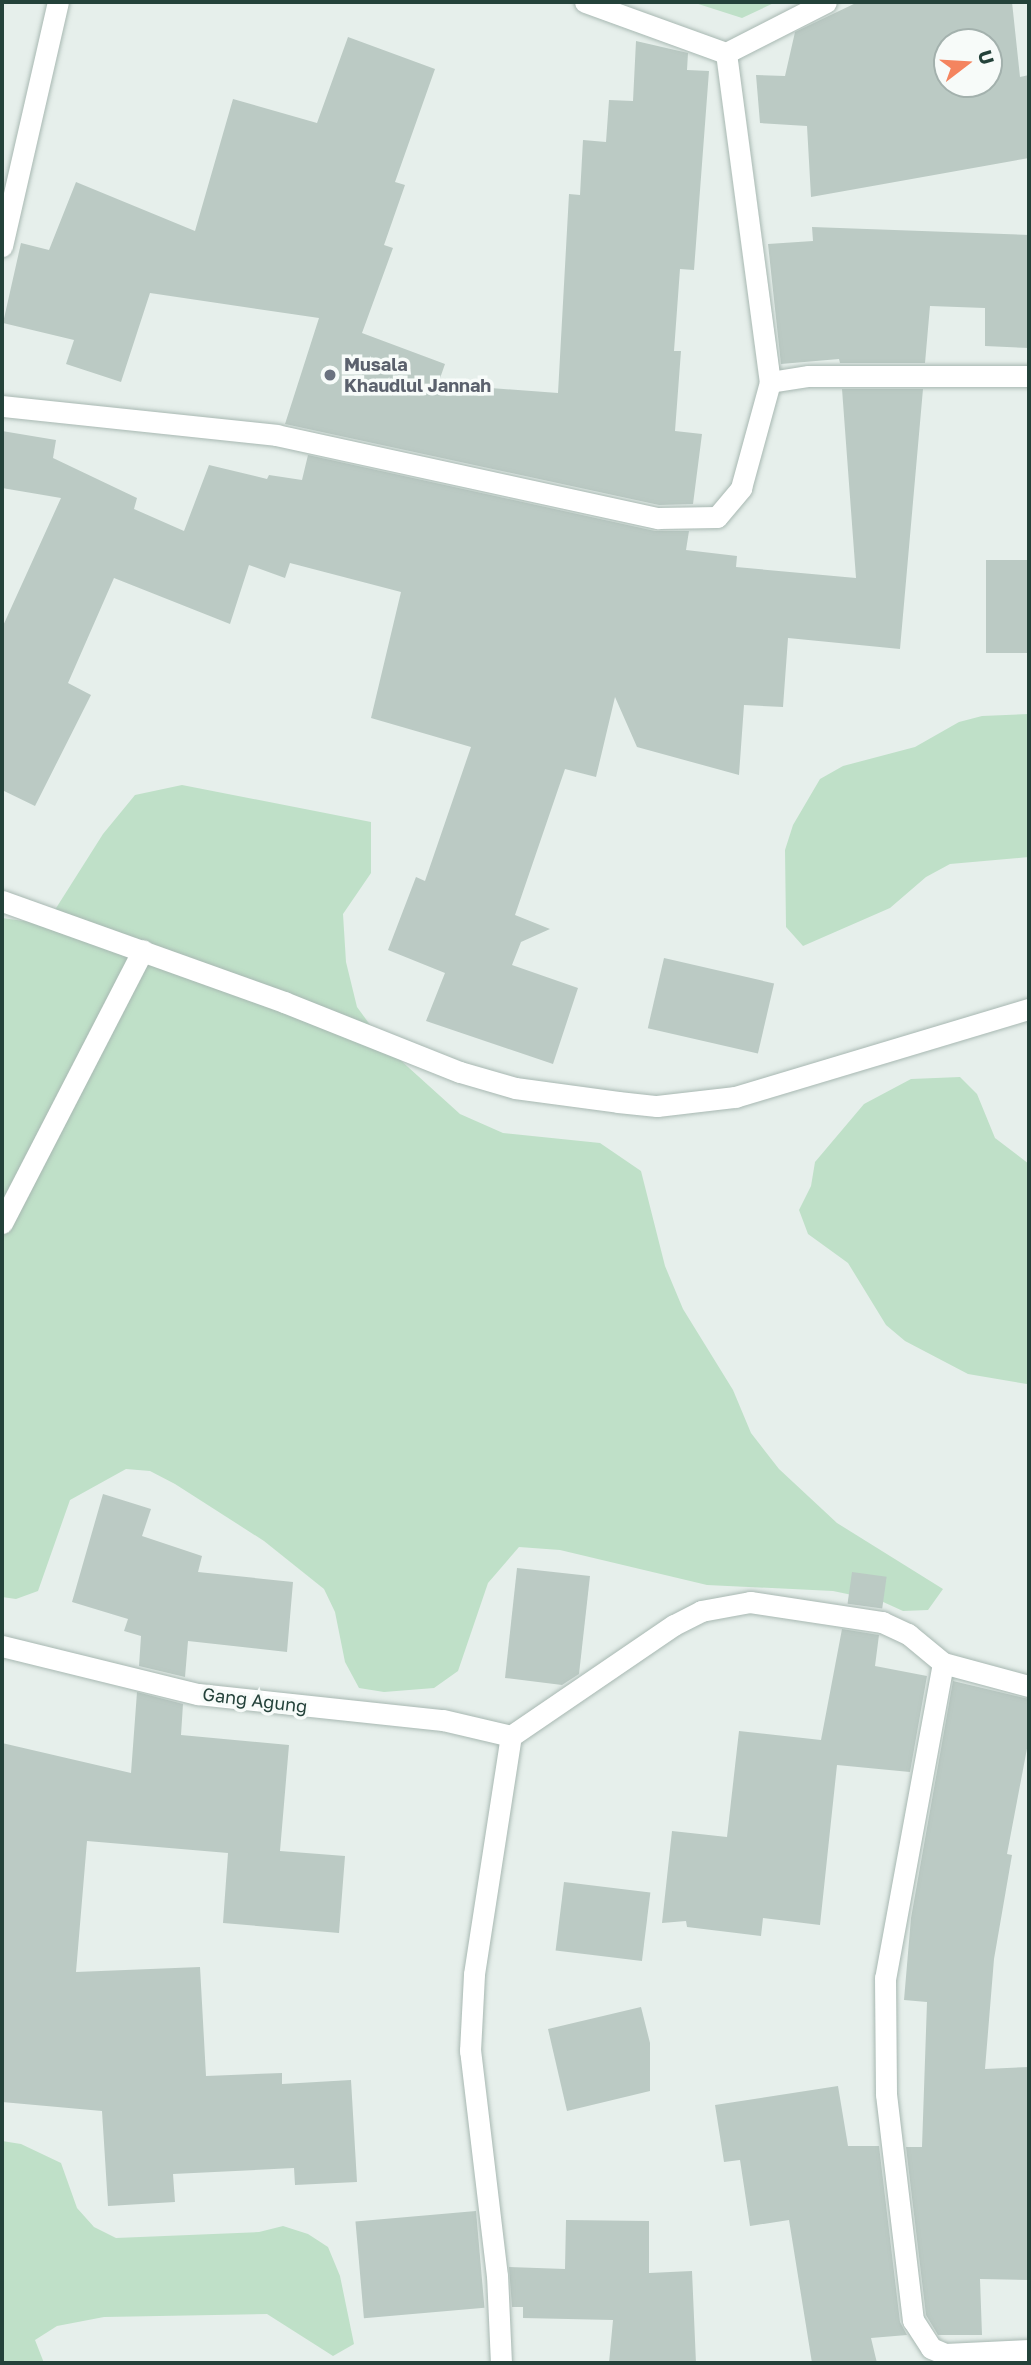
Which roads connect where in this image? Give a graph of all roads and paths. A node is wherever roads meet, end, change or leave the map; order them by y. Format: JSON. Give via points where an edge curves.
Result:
{"nodes":[{"id":1,"x":58,"y":2,"type":"edge"},
{"id":2,"x":585,"y":2,"type":"edge"},
{"id":3,"x":826,"y":2,"type":"edge"},
{"id":4,"x":726,"y":53,"type":"junction"},
{"id":5,"x":2,"y":246,"type":"edge"},
{"id":6,"x":1029,"y":376,"type":"edge"},
{"id":7,"x":770,"y":382,"type":"junction"},
{"id":8,"x":2,"y":407,"type":"edge"},
{"id":9,"x":2,"y":901,"type":"edge"},
{"id":10,"x":143,"y":950,"type":"junction"},
{"id":11,"x":1029,"y":1009,"type":"edge"},
{"id":12,"x":2,"y":1223,"type":"edge"},
{"id":13,"x":2,"y":1646,"type":"edge"},
{"id":14,"x":943,"y":1663,"type":"junction"},
{"id":15,"x":1029,"y":1686,"type":"edge"},
{"id":16,"x":511,"y":1737,"type":"junction"},
{"id":17,"x":1029,"y":2350,"type":"edge"},
{"id":18,"x":502,"y":2363,"type":"edge"}],
"edges":[{"from":1,"to":5,"type":"street"},
{"from":2,"to":4,"type":"street"},
{"from":3,"to":4,"type":"street"},
{"from":4,"to":7,"type":"street"},
{"from":6,"to":7,"type":"street","via":[[809,376]]},
{"from":7,"to":8,"type":"street","via":[[741,488],[717,517],[658,518],[276,435]]},
{"from":9,"to":10,"type":"street"},
{"from":10,"to":11,"type":"street","via":[[460,1072],[514,1088],[657,1106],[735,1097]]},
{"from":10,"to":12,"type":"street"},
{"from":13,"to":16,"type":"street","name":"Gang Agung","via":[[198,1694],[443,1720]]},
{"from":14,"to":15,"type":"street"},
{"from":14,"to":16,"type":"street","via":[[908,1634],[882,1622],[750,1602],[727,1604],[674,1625]]},
{"from":14,"to":17,"type":"street","via":[[886,1978],[886,2094],[913,2320],[931,2348],[946,2354]]},
{"from":16,"to":18,"type":"street","via":[[474,1974],[470,2051],[497,2276]]}]}
